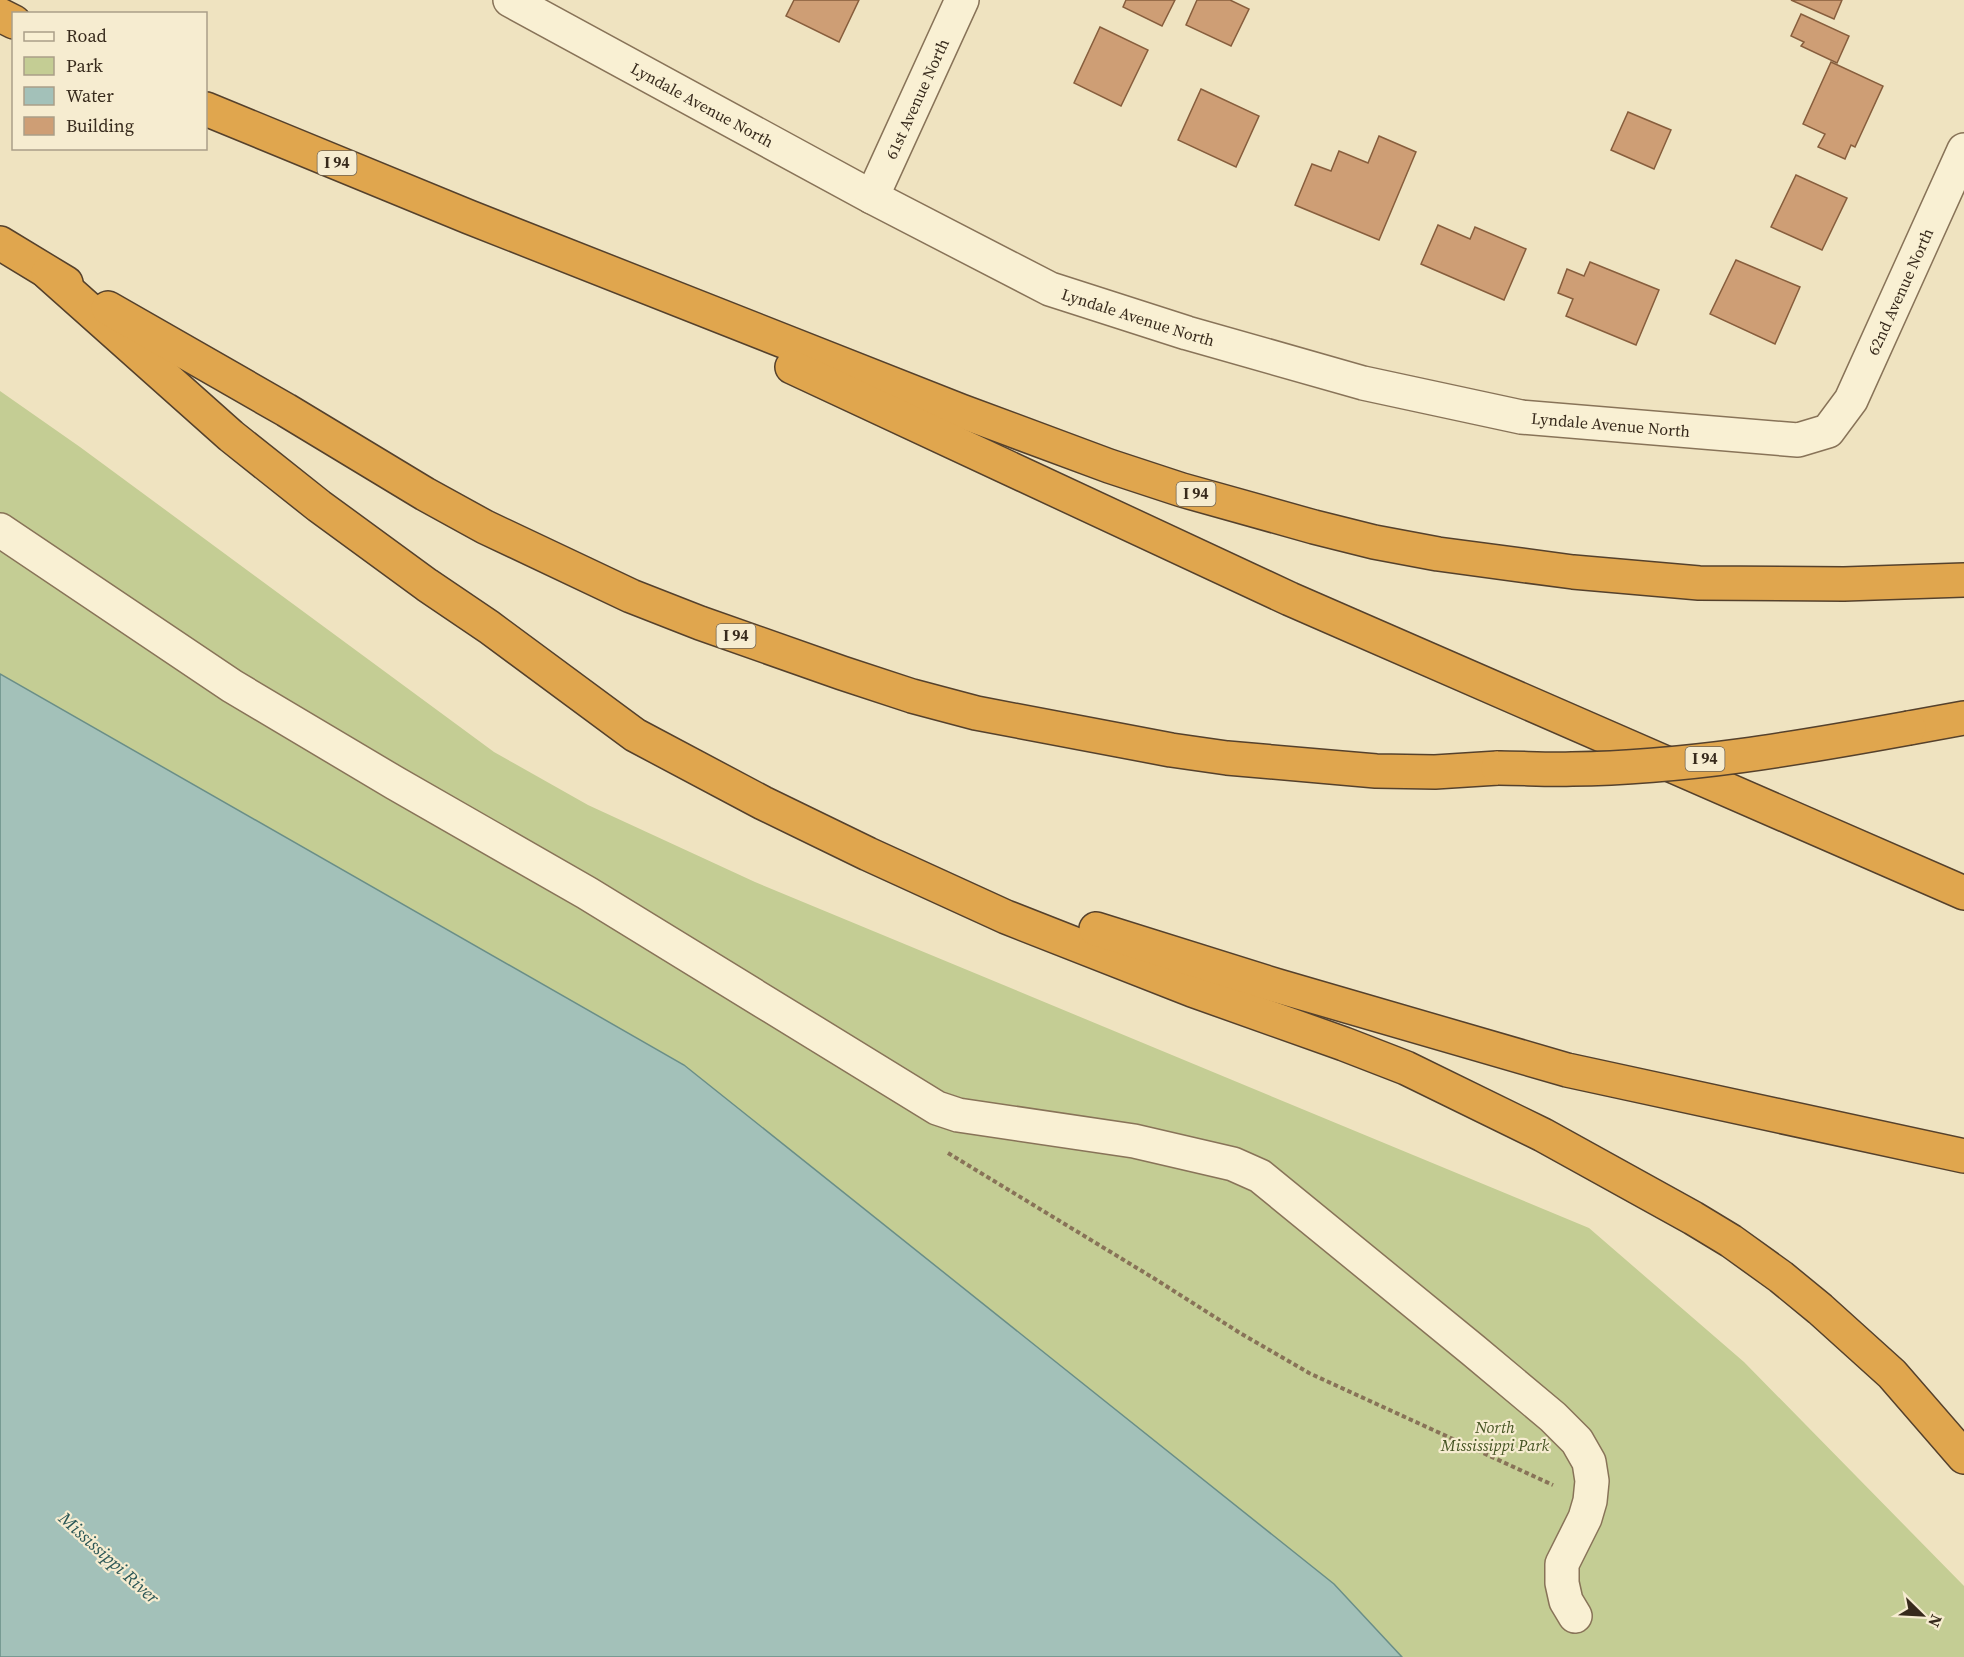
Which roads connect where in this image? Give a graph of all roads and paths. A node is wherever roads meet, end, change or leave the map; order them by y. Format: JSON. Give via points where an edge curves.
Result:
{"nodes":[{"id":1,"x":510,"y":0,"type":"edge"},
{"id":2,"x":962,"y":0,"type":"edge"},
{"id":3,"x":207,"y":110,"type":"edge"},
{"id":4,"x":1964,"y":150,"type":"edge"},
{"id":5,"x":872,"y":196,"type":"junction"},
{"id":6,"x":470,"y":217,"type":"junction"},
{"id":7,"x":0,"y":243,"type":"edge"},
{"id":8,"x":48,"y":273,"type":"junction"},
{"id":9,"x":1828,"y":431,"type":"joint"},
{"id":10,"x":0,"y":530,"type":"edge"},
{"id":11,"x":1964,"y":580,"type":"edge"},
{"id":12,"x":507,"y":641,"type":"junction"},
{"id":13,"x":1964,"y":718,"type":"edge"},
{"id":14,"x":1964,"y":893,"type":"edge"},
{"id":15,"x":1964,"y":1156,"type":"edge"},
{"id":16,"x":1964,"y":1457,"type":"edge"},
{"id":17,"x":1575,"y":1616,"type":"dead end"}],
"edges":[{"from":1,"to":5,"type":"street","name":"Lyndale Avenue North"},
{"from":2,"to":5,"type":"street","name":"61st Avenue North"},
{"from":3,"to":6,"type":"highway","number":"I 94"},
{"from":4,"to":9,"type":"street","name":"62nd Avenue North","via":[[1851,400]]},
{"from":5,"to":9,"type":"street","name":"Lyndale Avenue North","via":[[1050,290],[1363,383],[1521,417],[1798,440]]},
{"from":6,"to":11,"type":"highway","number":"I 94","via":[[1109,466],[1374,542],[1573,572],[1699,583]]},
{"from":6,"to":14,"type":"highway","via":[[1290,599]]},
{"from":7,"to":8,"type":"highway","number":"I 94"},
{"from":8,"to":12,"type":"highway","via":[[231,436],[319,506]]},
{"from":8,"to":13,"type":"highway","number":"I 94","bridge":true,"via":[[485,527],[632,596],[765,647],[976,713],[1227,758],[1435,772],[1641,765],[1776,750]]},
{"from":10,"to":17,"type":"street","via":[[232,686],[587,893],[937,1108],[1134,1141],[1233,1164],[1260,1176],[1473,1350],[1577,1441],[1589,1462],[1592,1481],[1585,1518],[1563,1564],[1566,1601]]},
{"from":12,"to":15,"type":"highway","via":[[829,815],[982,885],[1084,925],[1567,1070]]},
{"from":12,"to":16,"type":"highway","via":[[634,735],[868,854],[1006,917],[1406,1068],[1543,1135],[1651,1194],[1731,1241],[1820,1309],[1892,1374]]}]}
